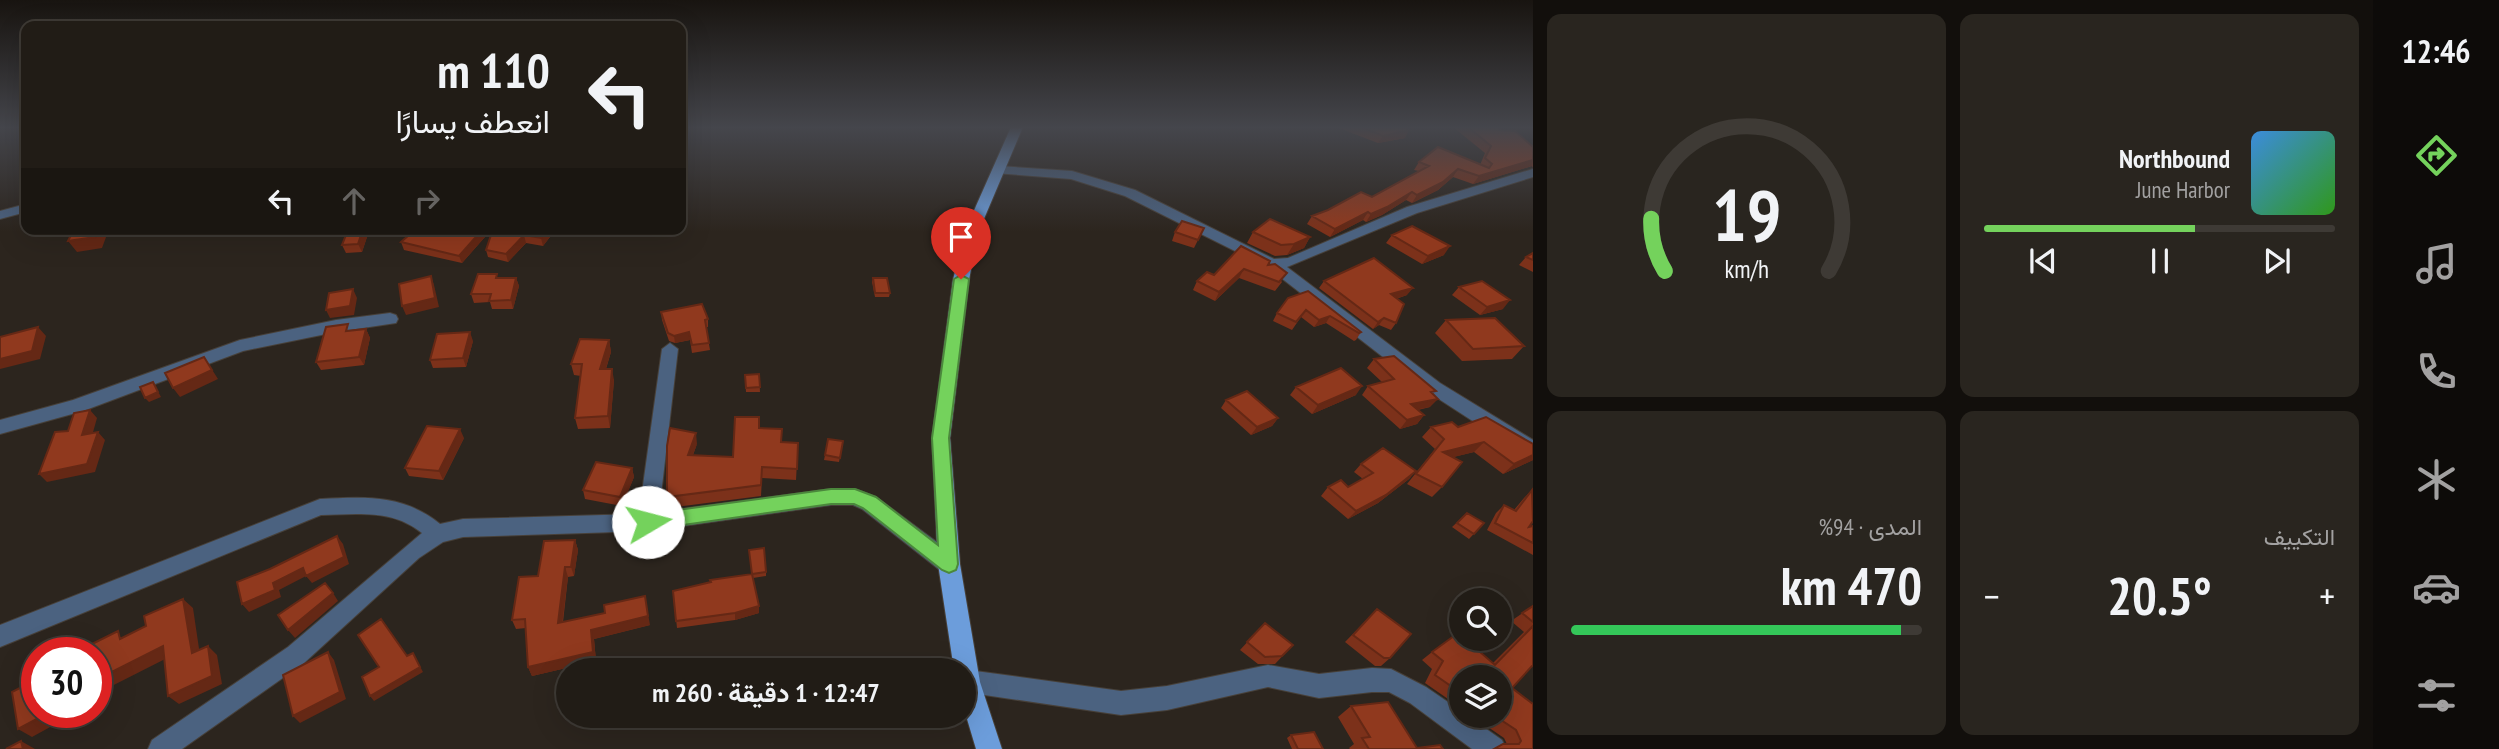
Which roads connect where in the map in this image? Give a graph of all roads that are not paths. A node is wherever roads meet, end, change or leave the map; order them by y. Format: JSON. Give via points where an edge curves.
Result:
{"nodes":[{"id":1,"x":1002,"y":162,"type":"edge"},
{"id":2,"x":999,"y":170,"type":"junction"},
{"id":3,"x":1533,"y":173,"type":"edge"},
{"id":4,"x":21,"y":209,"type":"edge"},
{"id":5,"x":0,"y":215,"type":"edge"},
{"id":6,"x":1272,"y":264,"type":"junction"},
{"id":7,"x":390,"y":319,"type":"dead end"},
{"id":8,"x":670,"y":349,"type":"dead end"},
{"id":9,"x":0,"y":428,"type":"edge"},
{"id":10,"x":1533,"y":448,"type":"edge"},
{"id":11,"x":648,"y":522,"type":"junction"},
{"id":12,"x":437,"y":534,"type":"junction"},
{"id":13,"x":949,"y":564,"type":"junction"},
{"id":14,"x":0,"y":636,"type":"edge"},
{"id":15,"x":964,"y":658,"type":"edge"},
{"id":16,"x":976,"y":683,"type":"edge"},
{"id":17,"x":976,"y":708,"type":"edge"},
{"id":18,"x":162,"y":749,"type":"edge"},
{"id":19,"x":989,"y":749,"type":"edge"},
{"id":20,"x":1493,"y":749,"type":"edge"}],
"edges":[{"from":1,"to":2,"type":"main road"},
{"from":2,"to":6,"type":"street","via":[[1072,175],[1130,193]]},
{"from":2,"to":13,"type":"main road","via":[[971,233],[943,404],[941,459]]},
{"from":3,"to":6,"type":"street","via":[[1412,210],[1291,262]]},
{"from":4,"to":5,"type":"street"},
{"from":6,"to":10,"type":"street","via":[[1469,412]]},
{"from":7,"to":9,"type":"street","via":[[240,346],[78,406]]},
{"from":8,"to":11,"type":"street"},
{"from":11,"to":12,"type":"street","via":[[463,528]]},
{"from":11,"to":13,"type":"street","via":[[855,497]]},
{"from":12,"to":14,"type":"street","via":[[414,515],[374,505],[320,506]]},
{"from":12,"to":18,"type":"street","via":[[296,655]]},
{"from":13,"to":15,"type":"main road"},
{"from":16,"to":20,"type":"street","via":[[1121,703],[1268,676],[1319,686],[1391,681]]},
{"from":17,"to":19,"type":"main road"}]}
